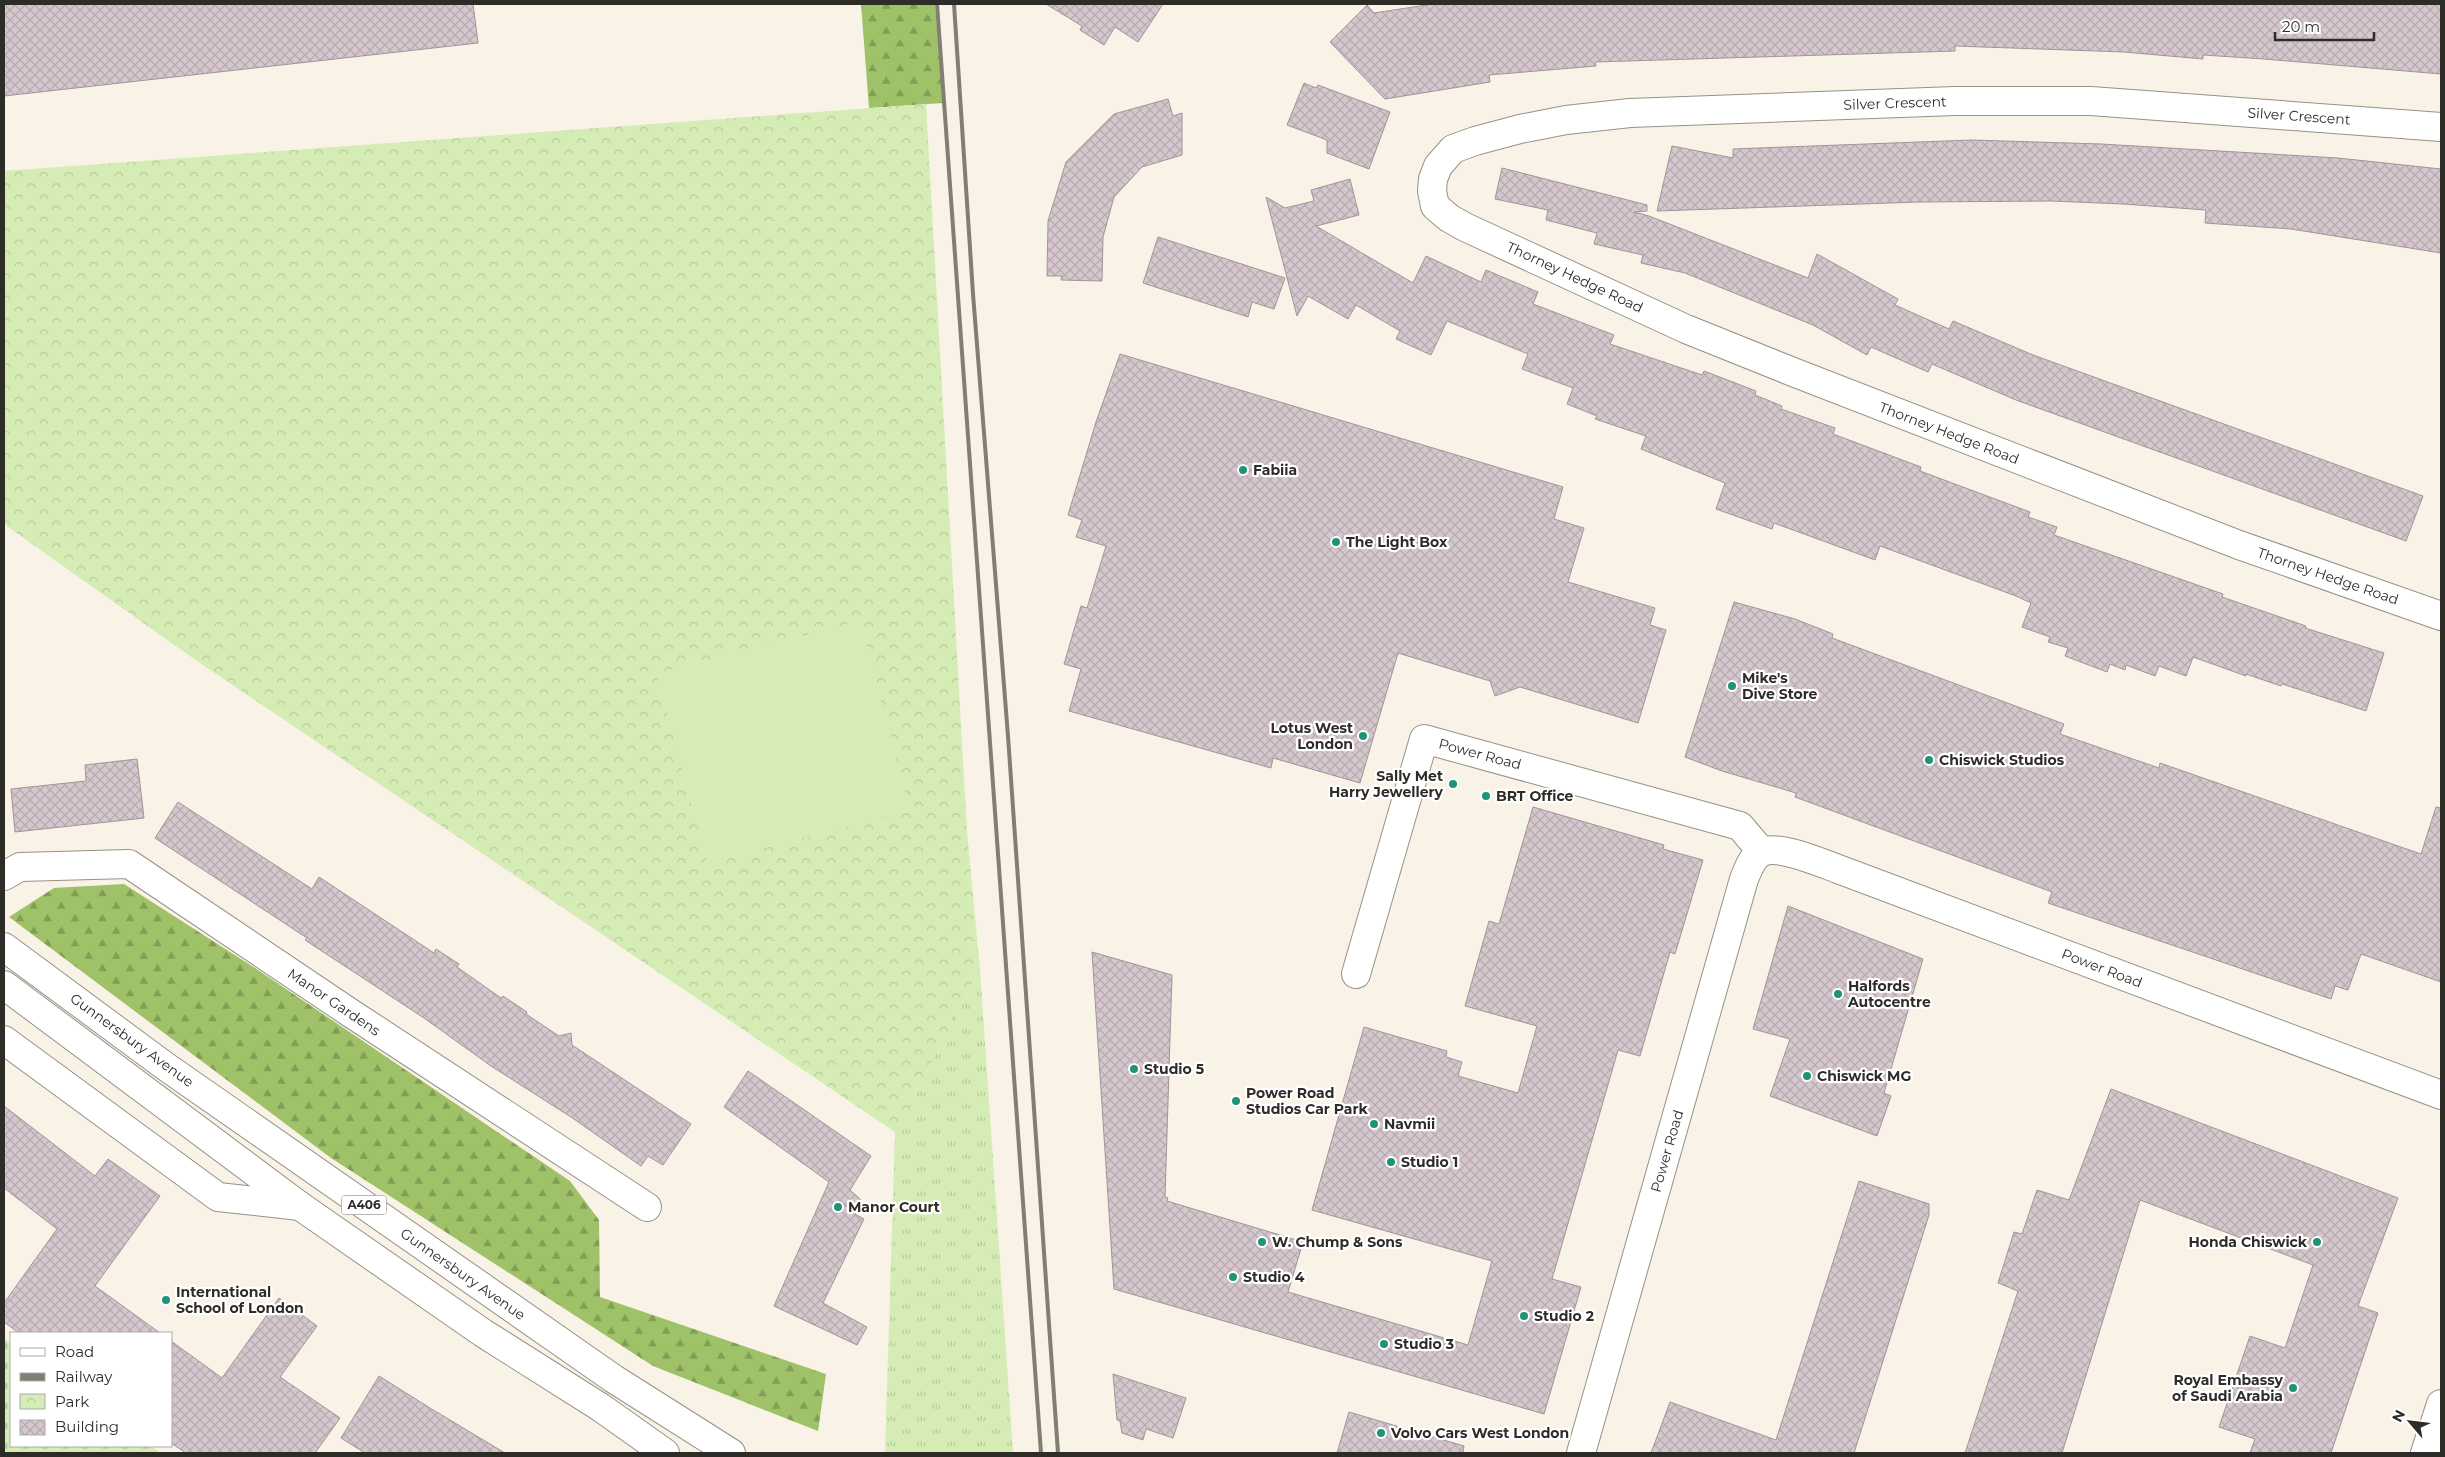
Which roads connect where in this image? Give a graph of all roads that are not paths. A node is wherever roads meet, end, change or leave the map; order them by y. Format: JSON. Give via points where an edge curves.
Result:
{"nodes":[{"id":1,"x":2441,"y":127,"type":"edge"},
{"id":2,"x":1465,"y":228,"type":"joint"},
{"id":3,"x":2433,"y":613,"type":"edge"},
{"id":4,"x":1762,"y":852,"type":"junction"},
{"id":5,"x":4,"y":876,"type":"edge"},
{"id":6,"x":4,"y":947,"type":"edge"},
{"id":7,"x":1356,"y":974,"type":"dead end"},
{"id":8,"x":4,"y":985,"type":"edge"},
{"id":9,"x":4,"y":1040,"type":"edge"},
{"id":10,"x":2441,"y":1095,"type":"edge"},
{"id":11,"x":300,"y":1206,"type":"junction"},
{"id":12,"x":647,"y":1206,"type":"dead end"},
{"id":13,"x":2441,"y":1404,"type":"edge"},
{"id":14,"x":2431,"y":1450,"type":"edge"},
{"id":15,"x":665,"y":1453,"type":"edge"},
{"id":16,"x":732,"y":1453,"type":"edge"},
{"id":17,"x":1581,"y":1453,"type":"edge"}],
"edges":[{"from":1,"to":2,"type":"main road","name":"Silver Crescent","via":[[2091,101],[1955,101],[1630,113],[1548,123],[1453,149],[1438,166],[1432,191],[1435,206]]},
{"from":2,"to":3,"type":"main road","name":"Thorney Hedge Road","via":[[1686,329],[1793,372],[2239,545]]},
{"from":4,"to":7,"type":"main road","name":"Power Road","via":[[1740,826],[1424,739]]},
{"from":4,"to":10,"type":"main road","name":"Power Road","via":[[1782,851],[1838,869]]},
{"from":4,"to":17,"type":"main road","name":"Power Road","via":[[1744,879]]},
{"from":5,"to":12,"type":"main road","name":"Manor Gardens","via":[[20,867],[129,864]]},
{"from":6,"to":16,"type":"main road","name":"Gunnersbury Avenue","number":"A406","via":[[165,1066],[598,1368]]},
{"from":8,"to":11,"type":"main road","number":"A406"},
{"from":9,"to":11,"type":"main road","via":[[218,1197]]},
{"from":11,"to":15,"type":"main road","number":"A406","via":[[483,1333],[600,1407]]},
{"from":13,"to":14,"type":"main road"}]}
